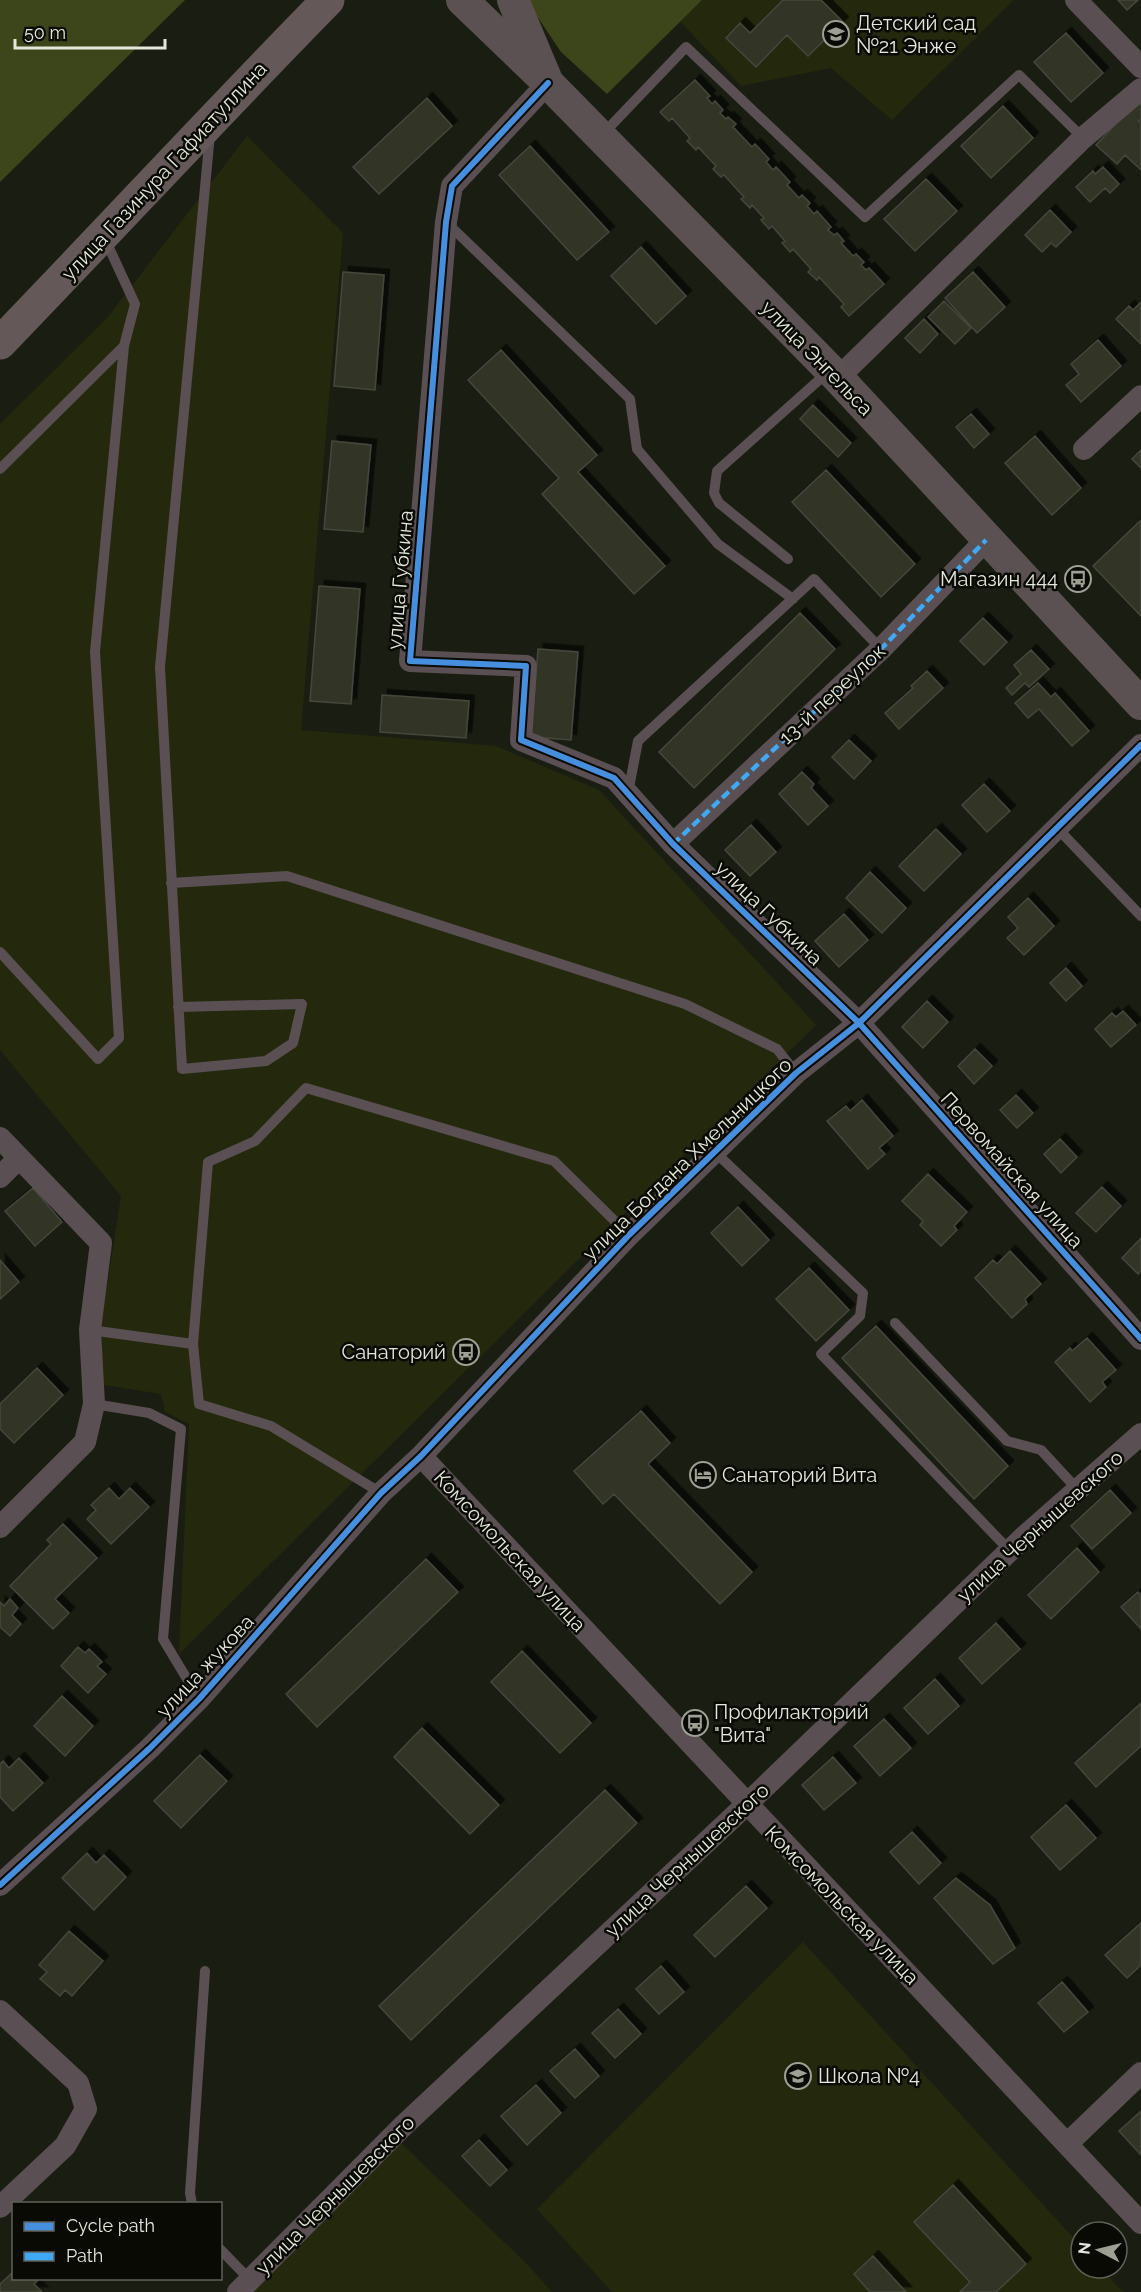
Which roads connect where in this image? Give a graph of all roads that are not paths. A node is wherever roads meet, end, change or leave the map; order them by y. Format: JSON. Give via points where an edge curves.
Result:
{"nodes":[{"id":1,"x":328,"y":0,"type":"edge"},
{"id":2,"x":462,"y":0,"type":"edge"},
{"id":3,"x":513,"y":0,"type":"edge"},
{"id":4,"x":1076,"y":0,"type":"edge"},
{"id":5,"x":1141,"y":67,"type":"edge"},
{"id":6,"x":548,"y":83,"type":"junction"},
{"id":7,"x":1141,"y":89,"type":"edge"},
{"id":8,"x":212,"y":118,"type":"junction"},
{"id":9,"x":600,"y":138,"type":"junction"},
{"id":10,"x":1083,"y":138,"type":"junction"},
{"id":11,"x":446,"y":222,"type":"junction"},
{"id":12,"x":103,"y":236,"type":"junction"},
{"id":13,"x":0,"y":343,"type":"edge"},
{"id":14,"x":124,"y":346,"type":"junction"},
{"id":15,"x":834,"y":374,"type":"junction"},
{"id":16,"x":1141,"y":396,"type":"edge"},
{"id":17,"x":1084,"y":449,"type":"dead end"},
{"id":18,"x":0,"y":469,"type":"edge"},
{"id":19,"x":986,"y":540,"type":"junction"},
{"id":20,"x":788,"y":559,"type":"dead end"},
{"id":21,"x":793,"y":599,"type":"junction"},
{"id":22,"x":881,"y":649,"type":"junction"},
{"id":23,"x":1141,"y":704,"type":"edge"},
{"id":24,"x":1141,"y":745,"type":"edge"},
{"id":25,"x":628,"y":793,"type":"junction"},
{"id":26,"x":1058,"y":829,"type":"junction"},
{"id":27,"x":674,"y":844,"type":"junction"},
{"id":28,"x":171,"y":883,"type":"junction"},
{"id":29,"x":1141,"y":916,"type":"edge"},
{"id":30,"x":0,"y":952,"type":"edge"},
{"id":31,"x":178,"y":1007,"type":"junction"},
{"id":32,"x":859,"y":1023,"type":"junction"},
{"id":33,"x":796,"y":1073,"type":"junction"},
{"id":34,"x":0,"y":1138,"type":"edge"},
{"id":35,"x":715,"y":1152,"type":"junction"},
{"id":36,"x":19,"y":1158,"type":"junction"},
{"id":37,"x":0,"y":1177,"type":"edge"},
{"id":38,"x":629,"y":1236,"type":"junction"},
{"id":39,"x":895,"y":1323,"type":"dead end"},
{"id":40,"x":90,"y":1330,"type":"junction"},
{"id":41,"x":1141,"y":1338,"type":"edge"},
{"id":42,"x":193,"y":1344,"type":"junction"},
{"id":43,"x":94,"y":1404,"type":"junction"},
{"id":44,"x":1141,"y":1434,"type":"edge"},
{"id":45,"x":421,"y":1456,"type":"junction"},
{"id":46,"x":1078,"y":1490,"type":"junction"},
{"id":47,"x":381,"y":1493,"type":"junction"},
{"id":48,"x":0,"y":1527,"type":"edge"},
{"id":49,"x":1010,"y":1551,"type":"junction"},
{"id":50,"x":199,"y":1699,"type":"junction"},
{"id":51,"x":746,"y":1805,"type":"junction"},
{"id":52,"x":0,"y":1885,"type":"edge"},
{"id":53,"x":205,"y":1971,"type":"dead end"},
{"id":54,"x":0,"y":2011,"type":"edge"},
{"id":55,"x":1141,"y":2073,"type":"edge"},
{"id":56,"x":1068,"y":2143,"type":"junction"},
{"id":57,"x":192,"y":2202,"type":"edge"},
{"id":58,"x":0,"y":2207,"type":"edge"},
{"id":59,"x":1141,"y":2223,"type":"edge"},
{"id":60,"x":222,"y":2252,"type":"edge"},
{"id":61,"x":244,"y":2286,"type":"edge"}],
"edges":[{"from":1,"to":8,"type":"main road","name":"улица Газинура Гафиатуллина"},
{"from":2,"to":6,"type":"street"},
{"from":3,"to":6,"type":"street","name":"улица Энгельса"},
{"from":4,"to":5,"type":"street"},
{"from":6,"to":9,"type":"street","name":"улица Энгельса"},
{"from":6,"to":11,"type":"street","name":"улица Губкина","via":[[452,186]]},
{"from":7,"to":10,"type":"street"},
{"from":8,"to":12,"type":"main road","name":"улица Газинура Гафиатуллина"},
{"from":8,"to":28,"type":"lane","via":[[160,667]]},
{"from":9,"to":10,"type":"lane","via":[[686,47],[865,217],[1020,75]]},
{"from":9,"to":15,"type":"street","name":"улица Энгельса"},
{"from":10,"to":15,"type":"street"},
{"from":11,"to":21,"type":"lane","via":[[630,399],[637,449],[718,544]]},
{"from":11,"to":25,"type":"street","name":"улица Губкина","via":[[410,661],[526,666],[521,740],[614,778]]},
{"from":12,"to":13,"type":"main road","name":"улица Газинура Гафиатуллина"},
{"from":12,"to":14,"type":"lane","via":[[135,304]]},
{"from":14,"to":18,"type":"lane"},
{"from":14,"to":30,"type":"lane","via":[[95,652],[119,1038],[98,1059]]},
{"from":15,"to":19,"type":"street","name":"улица Энгельса"},
{"from":15,"to":20,"type":"lane","via":[[717,471],[714,493],[719,503]]},
{"from":16,"to":17,"type":"street"},
{"from":19,"to":22,"type":"street","name":"13-й переулок"},
{"from":19,"to":23,"type":"street","name":"улица Энгельса"},
{"from":21,"to":22,"type":"lane","via":[[814,579]]},
{"from":21,"to":25,"type":"lane","via":[[638,741]]},
{"from":22,"to":27,"type":"street","name":"13-й переулок"},
{"from":24,"to":26,"type":"street","name":"улица Богдана Хмельницкого"},
{"from":25,"to":27,"type":"street","name":"улица Губкина"},
{"from":26,"to":29,"type":"lane"},
{"from":26,"to":32,"type":"street","name":"улица Богдана Хмельницкого"},
{"from":27,"to":32,"type":"street","name":"улица Губкина"},
{"from":28,"to":31,"type":"lane"},
{"from":28,"to":33,"type":"lane","via":[[287,876],[685,1004],[777,1049]]},
{"from":31,"to":31,"type":"lane","via":[[182,1069],[266,1062],[293,1043],[302,1004]]},
{"from":32,"to":33,"type":"street","name":"улица Богдана Хмельницкого"},
{"from":32,"to":41,"type":"street","name":"Первомайская улица"},
{"from":33,"to":35,"type":"street","name":"улица Богдана Хмельницкого"},
{"from":34,"to":36,"type":"street"},
{"from":35,"to":38,"type":"street","name":"улица Богдана Хмельницкого"},
{"from":35,"to":49,"type":"lane","via":[[863,1293],[860,1316],[821,1354]]},
{"from":36,"to":37,"type":"street"},
{"from":36,"to":40,"type":"street","via":[[101,1243]]},
{"from":38,"to":42,"type":"lane","via":[[554,1161],[306,1088],[255,1141],[208,1162]]},
{"from":38,"to":45,"type":"street","name":"улица Богдана Хмельницкого"},
{"from":39,"to":46,"type":"lane","via":[[1007,1441],[1041,1450]]},
{"from":40,"to":42,"type":"lane"},
{"from":40,"to":43,"type":"street"},
{"from":42,"to":47,"type":"lane","via":[[199,1404],[271,1426]]},
{"from":43,"to":48,"type":"street","via":[[85,1442]]},
{"from":43,"to":50,"type":"lane","via":[[149,1413],[181,1429],[163,1639]]},
{"from":44,"to":46,"type":"street","name":"улица Чернышевского"},
{"from":45,"to":47,"type":"street","name":"улица жукова"},
{"from":45,"to":51,"type":"street","name":"Комсомольская улица"},
{"from":46,"to":49,"type":"street","name":"улица Чернышевского"},
{"from":47,"to":50,"type":"street","name":"улица жукова"},
{"from":49,"to":51,"type":"street","name":"улица Чернышевского"},
{"from":50,"to":52,"type":"street","name":"улица жукова"},
{"from":51,"to":56,"type":"street","name":"Комсомольская улица"},
{"from":51,"to":61,"type":"street","name":"улица Чернышевского","via":[[404,2126]]},
{"from":53,"to":57,"type":"lane"},
{"from":54,"to":58,"type":"street","via":[[78,2083],[86,2109],[65,2146]]},
{"from":55,"to":56,"type":"street"},
{"from":56,"to":59,"type":"street","name":"Комсомольская улица"},
{"from":60,"to":61,"type":"lane"}]}
